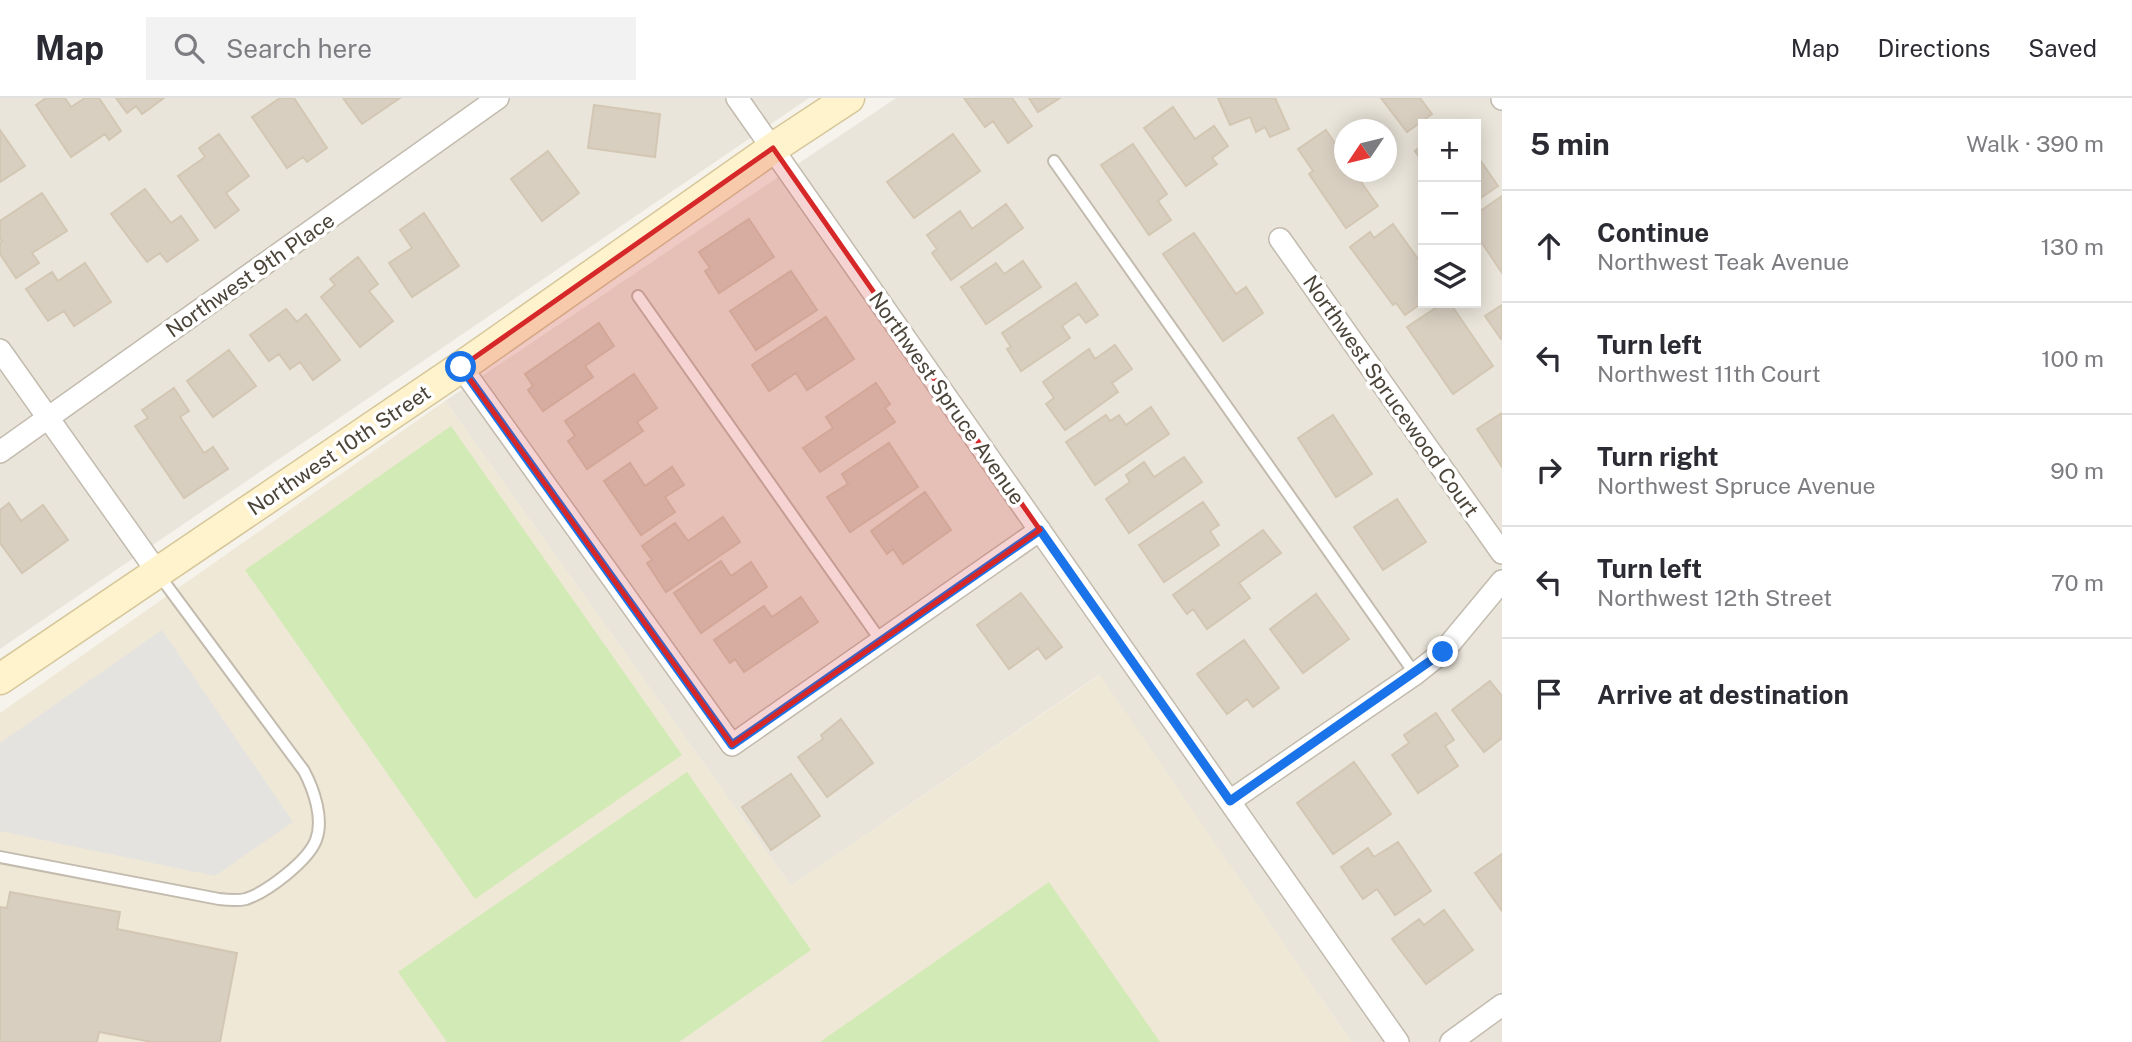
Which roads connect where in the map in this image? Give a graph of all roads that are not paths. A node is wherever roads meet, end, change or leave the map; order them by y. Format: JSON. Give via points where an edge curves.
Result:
{"nodes":[{"id":1,"x":498,"y":98,"type":"edge"},
{"id":2,"x":737,"y":98,"type":"edge"},
{"id":3,"x":849,"y":98,"type":"edge"},
{"id":4,"x":773,"y":148,"type":"junction"},
{"id":5,"x":1054,"y":161,"type":"dead end"},
{"id":6,"x":1280,"y":239,"type":"dead end"},
{"id":7,"x":638,"y":296,"type":"dead end"},
{"id":8,"x":0,"y":350,"type":"edge"},
{"id":9,"x":461,"y":367,"type":"junction"},
{"id":10,"x":48,"y":419,"type":"junction"},
{"id":11,"x":0,"y":452,"type":"edge"},
{"id":12,"x":1040,"y":530,"type":"junction"},
{"id":13,"x":1502,"y":553,"type":"edge"},
{"id":14,"x":158,"y":572,"type":"junction"},
{"id":15,"x":1502,"y":581,"type":"edge"},
{"id":16,"x":881,"y":641,"type":"junction"},
{"id":17,"x":1415,"y":674,"type":"junction"},
{"id":18,"x":0,"y":680,"type":"edge"},
{"id":19,"x":1230,"y":801,"type":"junction"},
{"id":20,"x":0,"y":857,"type":"edge"},
{"id":21,"x":1502,"y":1005,"type":"edge"},
{"id":22,"x":1398,"y":1042,"type":"edge"},
{"id":23,"x":1451,"y":1042,"type":"edge"}],
"edges":[{"from":1,"to":10,"type":"street","name":"Northwest 9th Place"},
{"from":2,"to":4,"type":"street","name":"Northwest Spruce Avenue"},
{"from":3,"to":4,"type":"street","name":"Northwest 10th Street"},
{"from":4,"to":9,"type":"street","name":"Northwest 10th Street"},
{"from":4,"to":12,"type":"street","name":"Northwest Spruce Avenue"},
{"from":5,"to":17,"type":"lane"},
{"from":6,"to":13,"type":"street","name":"Northwest Sprucewood Court"},
{"from":7,"to":16,"type":"lane"},
{"from":8,"to":10,"type":"street"},
{"from":9,"to":14,"type":"street","name":"Northwest 10th Street"},
{"from":9,"to":16,"type":"street","via":[[732,745]]},
{"from":10,"to":11,"type":"street","name":"Northwest 9th Place"},
{"from":10,"to":14,"type":"street"},
{"from":12,"to":16,"type":"street"},
{"from":12,"to":19,"type":"street","name":"Northwest Spruce Avenue"},
{"from":14,"to":18,"type":"street","name":"Northwest 10th Street"},
{"from":14,"to":20,"type":"lane","via":[[304,771],[318,815],[316,840],[301,862],[262,892],[243,900]]},
{"from":15,"to":17,"type":"street","via":[[1443,652]]},
{"from":17,"to":19,"type":"street"},
{"from":19,"to":22,"type":"street","name":"Northwest Spruce Avenue"},
{"from":21,"to":23,"type":"street"}]}
